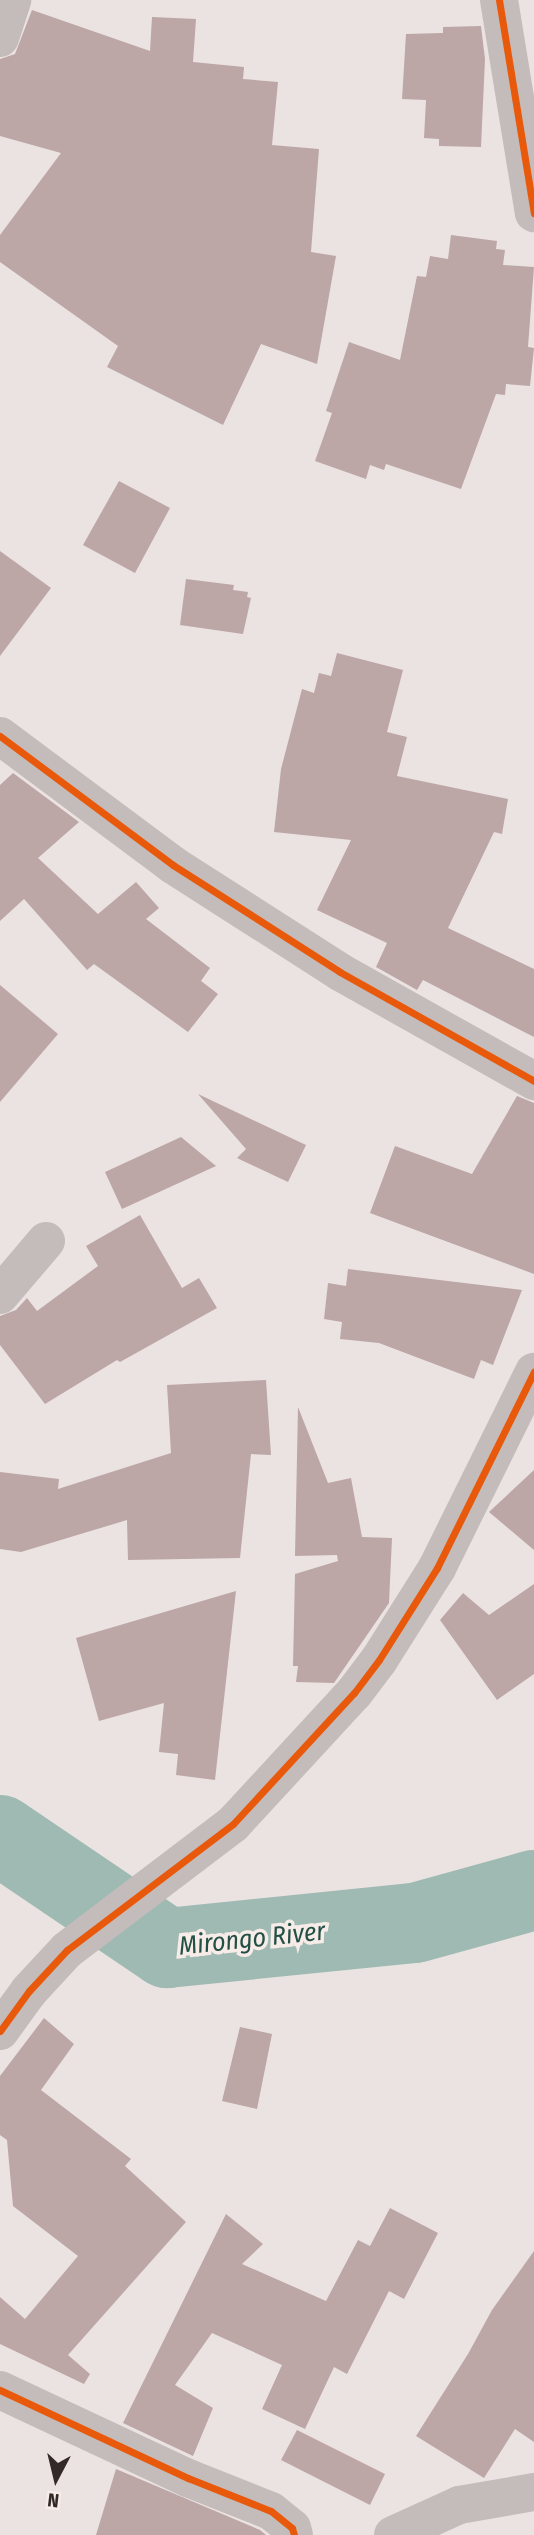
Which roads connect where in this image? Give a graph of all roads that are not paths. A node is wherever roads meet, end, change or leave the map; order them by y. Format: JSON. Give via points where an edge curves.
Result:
{"nodes":[{"id":1,"x":12,"y":0,"type":"edge"},
{"id":2,"x":499,"y":0,"type":"edge"},
{"id":3,"x":0,"y":38,"type":"edge"},
{"id":4,"x":534,"y":213,"type":"edge"},
{"id":5,"x":0,"y":736,"type":"edge"},
{"id":6,"x":534,"y":1081,"type":"edge"},
{"id":7,"x":46,"y":1241,"type":"dead end"},
{"id":8,"x":0,"y":1295,"type":"edge"},
{"id":9,"x":534,"y":1372,"type":"edge"},
{"id":10,"x":0,"y":2031,"type":"edge"},
{"id":11,"x":0,"y":2389,"type":"edge"},
{"id":12,"x":534,"y":2492,"type":"edge"},
{"id":13,"x":294,"y":2535,"type":"edge"},
{"id":14,"x":394,"y":2535,"type":"edge"}],
"edges":[{"from":1,"to":3,"type":"street"},
{"from":2,"to":4,"type":"street"},
{"from":5,"to":6,"type":"street","via":[[173,865],[340,972]]},
{"from":7,"to":8,"type":"street"},
{"from":9,"to":10,"type":"street","via":[[437,1568],[354,1693],[233,1824],[67,1950]]},
{"from":11,"to":13,"type":"street","via":[[271,2511]]},
{"from":12,"to":14,"type":"street","via":[[459,2505]]}]}
